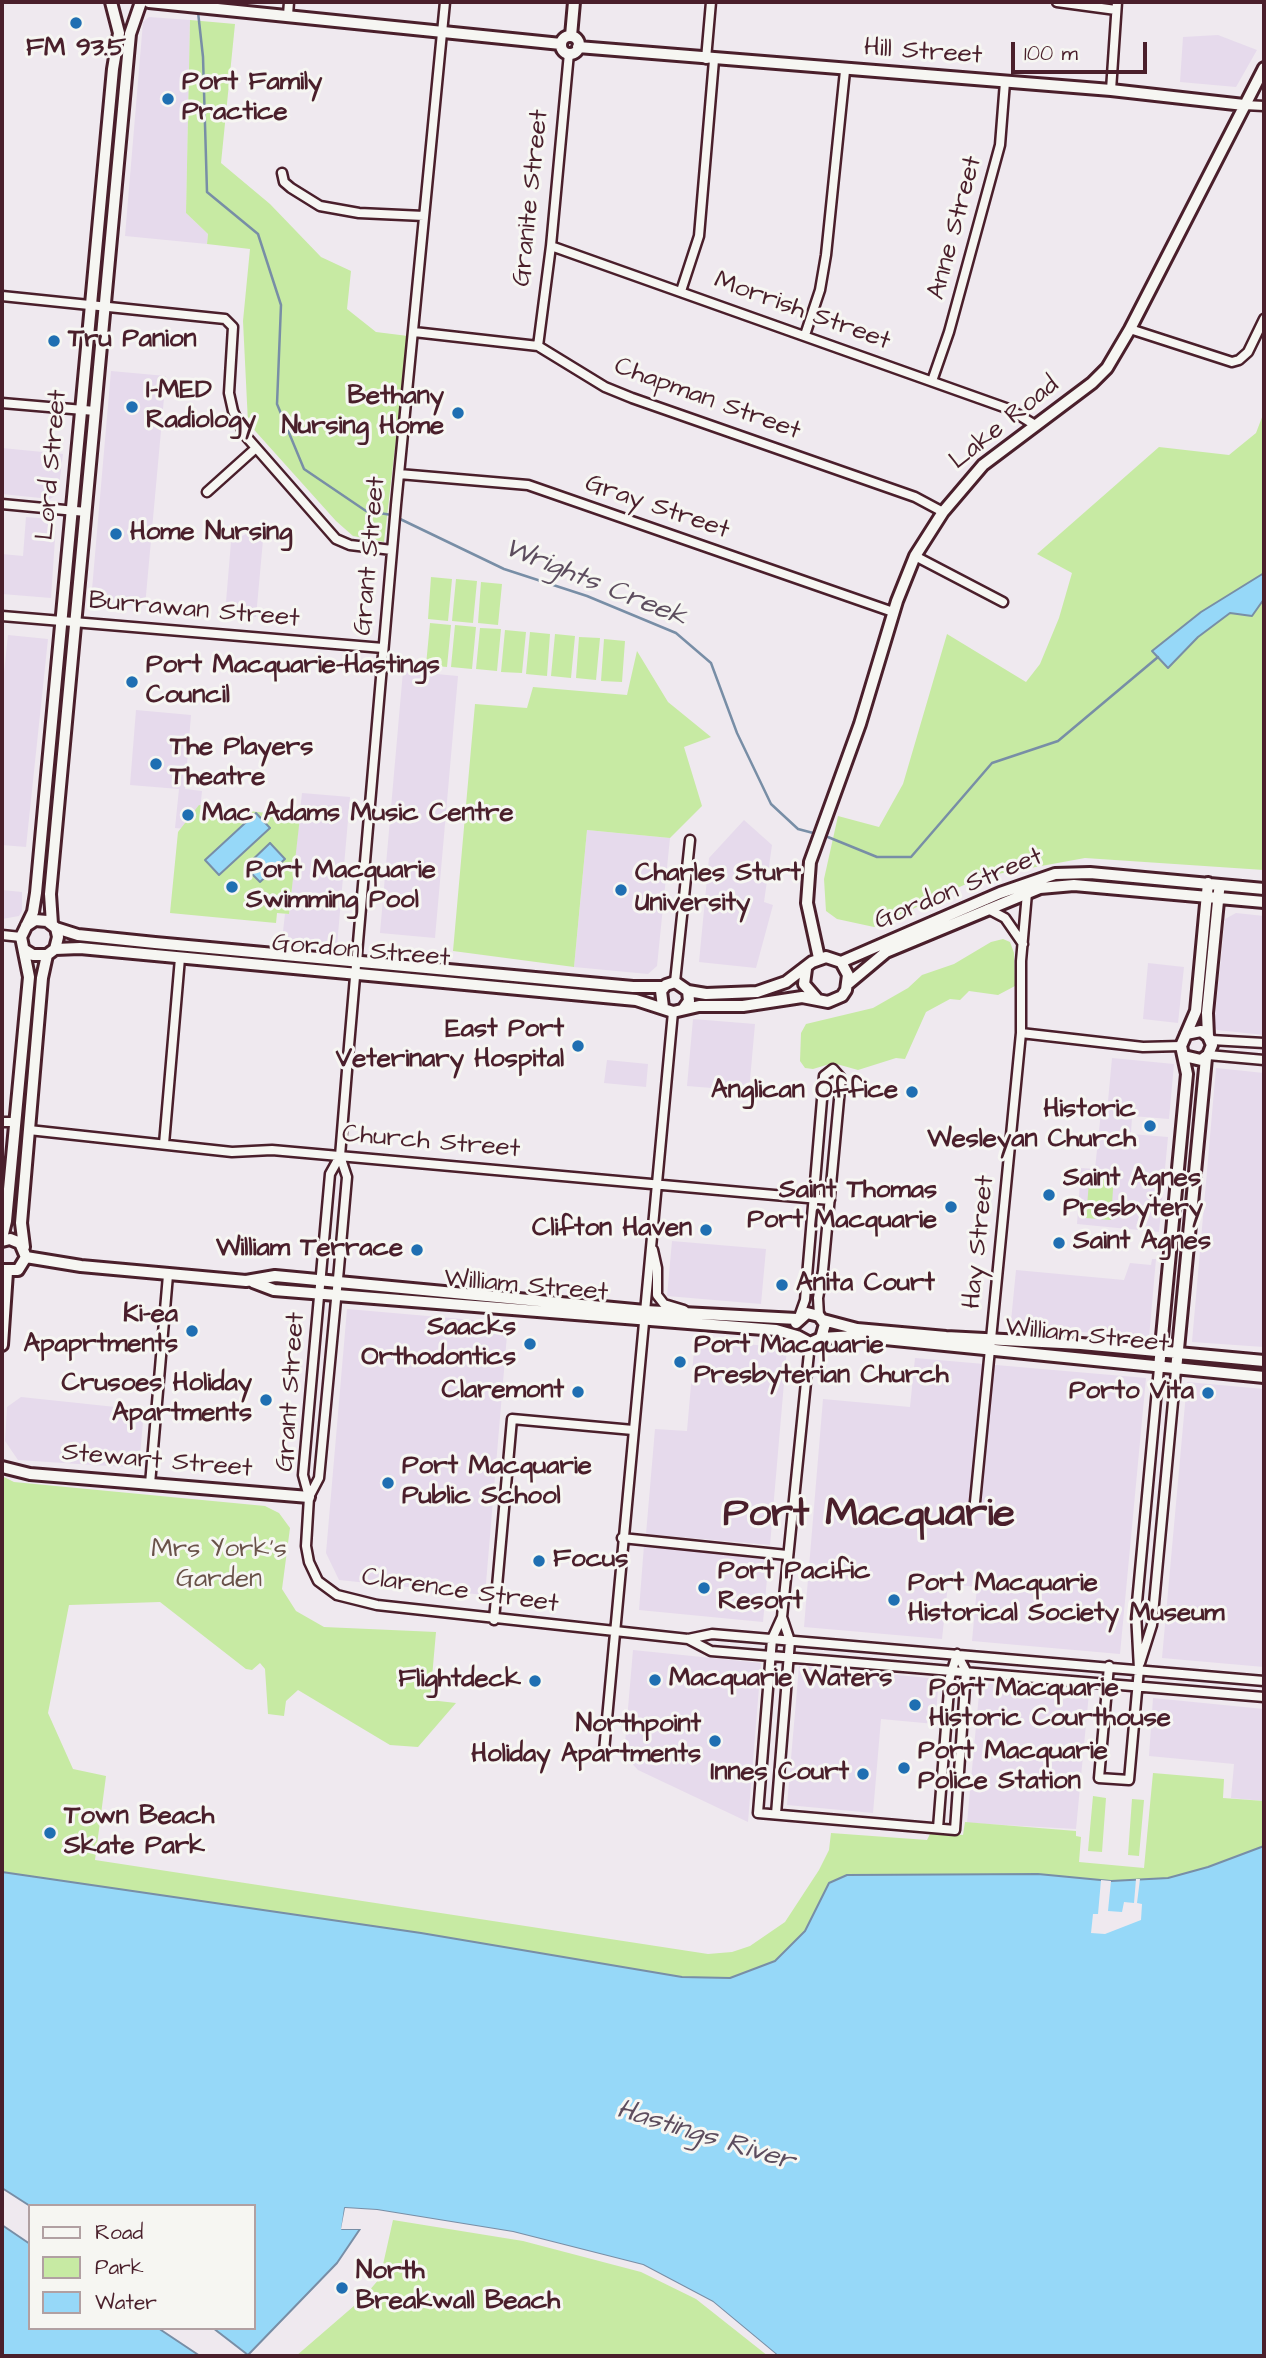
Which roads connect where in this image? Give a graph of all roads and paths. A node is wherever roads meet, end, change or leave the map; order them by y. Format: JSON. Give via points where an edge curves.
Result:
{"nodes":[{"id":1,"x":149,"y":2,"type":"edge"},
{"id":2,"x":289,"y":2,"type":"edge"},
{"id":3,"x":444,"y":2,"type":"edge"},
{"id":4,"x":574,"y":2,"type":"edge"},
{"id":5,"x":711,"y":2,"type":"edge"},
{"id":6,"x":1058,"y":2,"type":"edge"},
{"id":7,"x":113,"y":5,"type":"edge"},
{"id":8,"x":139,"y":6,"type":"edge"},
{"id":9,"x":1117,"y":6,"type":"edge"},
{"id":10,"x":288,"y":15,"type":"junction"},
{"id":11,"x":442,"y":31,"type":"junction"},
{"id":12,"x":571,"y":36,"type":"junction"},
{"id":13,"x":561,"y":44,"type":"junction"},
{"id":14,"x":574,"y":50,"type":"junction"},
{"id":15,"x":710,"y":60,"type":"junction"},
{"id":16,"x":1264,"y":68,"type":"edge"},
{"id":17,"x":845,"y":71,"type":"junction"},
{"id":18,"x":1005,"y":82,"type":"junction"},
{"id":19,"x":1111,"y":90,"type":"junction"},
{"id":20,"x":1244,"y":105,"type":"junction"},
{"id":21,"x":1264,"y":106,"type":"edge"},
{"id":22,"x":282,"y":173,"type":"dead end"},
{"id":23,"x":424,"y":216,"type":"junction"},
{"id":24,"x":551,"y":246,"type":"junction"},
{"id":25,"x":681,"y":291,"type":"junction"},
{"id":26,"x":2,"y":296,"type":"edge"},
{"id":27,"x":91,"y":303,"type":"junction"},
{"id":28,"x":105,"y":304,"type":"junction"},
{"id":29,"x":1264,"y":319,"type":"edge"},
{"id":30,"x":1130,"y":329,"type":"junction"},
{"id":31,"x":414,"y":332,"type":"junction"},
{"id":32,"x":805,"y":335,"type":"junction"},
{"id":33,"x":538,"y":346,"type":"junction"},
{"id":34,"x":932,"y":381,"type":"junction"},
{"id":35,"x":2,"y":403,"type":"edge"},
{"id":36,"x":81,"y":410,"type":"junction"},
{"id":37,"x":95,"y":411,"type":"junction"},
{"id":38,"x":1035,"y":425,"type":"junction"},
{"id":39,"x":256,"y":448,"type":"junction"},
{"id":40,"x":399,"y":474,"type":"junction"},
{"id":41,"x":207,"y":492,"type":"dead end"},
{"id":42,"x":2,"y":504,"type":"edge"},
{"id":43,"x":71,"y":510,"type":"junction"},
{"id":44,"x":86,"y":512,"type":"junction"},
{"id":45,"x":943,"y":512,"type":"junction"},
{"id":46,"x":392,"y":550,"type":"junction"},
{"id":47,"x":915,"y":556,"type":"junction"},
{"id":48,"x":1003,"y":602,"type":"dead end"},
{"id":49,"x":894,"y":612,"type":"junction"},
{"id":50,"x":2,"y":616,"type":"edge"},
{"id":51,"x":61,"y":621,"type":"junction"},
{"id":52,"x":76,"y":622,"type":"junction"},
{"id":53,"x":383,"y":648,"type":"junction"},
{"id":54,"x":690,"y":840,"type":"dead end"},
{"id":55,"x":1214,"y":884,"type":"junction"},
{"id":56,"x":1264,"y":889,"type":"edge"},
{"id":57,"x":1027,"y":893,"type":"junction"},
{"id":58,"x":1213,"y":898,"type":"junction"},
{"id":59,"x":1264,"y":902,"type":"edge"},
{"id":60,"x":988,"y":909,"type":"junction"},
{"id":61,"x":26,"y":926,"type":"junction"},
{"id":62,"x":54,"y":926,"type":"junction"},
{"id":63,"x":2,"y":935,"type":"edge"},
{"id":64,"x":21,"y":937,"type":"junction"},
{"id":65,"x":1023,"y":944,"type":"junction"},
{"id":66,"x":25,"y":950,"type":"junction"},
{"id":67,"x":51,"y":952,"type":"junction"},
{"id":68,"x":180,"y":958,"type":"junction"},
{"id":69,"x":819,"y":958,"type":"junction"},
{"id":70,"x":356,"y":960,"type":"junction"},
{"id":71,"x":841,"y":962,"type":"junction"},
{"id":72,"x":806,"y":969,"type":"junction"},
{"id":73,"x":355,"y":975,"type":"junction"},
{"id":74,"x":675,"y":982,"type":"junction"},
{"id":75,"x":849,"y":983,"type":"junction"},
{"id":76,"x":663,"y":987,"type":"junction"},
{"id":77,"x":688,"y":991,"type":"junction"},
{"id":78,"x":820,"y":1001,"type":"junction"},
{"id":79,"x":674,"y":1009,"type":"junction"},
{"id":80,"x":1021,"y":1033,"type":"junction"},
{"id":81,"x":1186,"y":1034,"type":"junction"},
{"id":82,"x":1209,"y":1038,"type":"junction"},
{"id":83,"x":1264,"y":1043,"type":"edge"},
{"id":84,"x":1183,"y":1051,"type":"junction"},
{"id":85,"x":1207,"y":1057,"type":"junction"},
{"id":86,"x":1264,"y":1060,"type":"edge"},
{"id":87,"x":2,"y":1122,"type":"edge"},
{"id":88,"x":15,"y":1122,"type":"junction"},
{"id":89,"x":29,"y":1130,"type":"junction"},
{"id":90,"x":164,"y":1144,"type":"junction"},
{"id":91,"x":340,"y":1156,"type":"junction"},
{"id":92,"x":657,"y":1185,"type":"junction"},
{"id":93,"x":813,"y":1198,"type":"junction"},
{"id":94,"x":830,"y":1200,"type":"junction"},
{"id":95,"x":2,"y":1239,"type":"edge"},
{"id":96,"x":651,"y":1243,"type":"junction"},
{"id":97,"x":25,"y":1252,"type":"junction"},
{"id":98,"x":4,"y":1271,"type":"edge"},
{"id":99,"x":168,"y":1275,"type":"junction"},
{"id":100,"x":321,"y":1280,"type":"junction"},
{"id":101,"x":338,"y":1281,"type":"junction"},
{"id":102,"x":253,"y":1282,"type":"junction"},
{"id":103,"x":320,"y":1293,"type":"junction"},
{"id":104,"x":337,"y":1294,"type":"junction"},
{"id":105,"x":1163,"y":1310,"type":"junction"},
{"id":106,"x":1180,"y":1311,"type":"junction"},
{"id":107,"x":693,"y":1313,"type":"junction"},
{"id":108,"x":644,"y":1315,"type":"junction"},
{"id":109,"x":798,"y":1318,"type":"junction"},
{"id":110,"x":821,"y":1318,"type":"junction"},
{"id":111,"x":797,"y":1336,"type":"junction"},
{"id":112,"x":821,"y":1339,"type":"junction"},
{"id":113,"x":810,"y":1343,"type":"junction"},
{"id":114,"x":2,"y":1345,"type":"edge"},
{"id":115,"x":991,"y":1345,"type":"junction"},
{"id":116,"x":1115,"y":1347,"type":"junction"},
{"id":117,"x":1160,"y":1351,"type":"junction"},
{"id":118,"x":1177,"y":1352,"type":"junction"},
{"id":119,"x":1264,"y":1361,"type":"edge"},
{"id":120,"x":1114,"y":1364,"type":"junction"},
{"id":121,"x":1159,"y":1368,"type":"junction"},
{"id":122,"x":1176,"y":1370,"type":"junction"},
{"id":123,"x":1264,"y":1377,"type":"edge"},
{"id":124,"x":1155,"y":1411,"type":"junction"},
{"id":125,"x":1171,"y":1413,"type":"junction"},
{"id":126,"x":633,"y":1430,"type":"junction"},
{"id":127,"x":2,"y":1467,"type":"edge"},
{"id":128,"x":150,"y":1484,"type":"junction"},
{"id":129,"x":309,"y":1497,"type":"junction"},
{"id":130,"x":975,"y":1502,"type":"dead end"},
{"id":131,"x":622,"y":1538,"type":"junction"},
{"id":132,"x":787,"y":1555,"type":"junction"},
{"id":133,"x":1136,"y":1613,"type":"junction"},
{"id":134,"x":1153,"y":1615,"type":"junction"},
{"id":135,"x":782,"y":1617,"type":"junction"},
{"id":136,"x":494,"y":1620,"type":"junction"},
{"id":137,"x":615,"y":1632,"type":"junction"},
{"id":138,"x":688,"y":1639,"type":"junction"},
{"id":139,"x":772,"y":1639,"type":"junction"},
{"id":140,"x":790,"y":1641,"type":"junction"},
{"id":141,"x":957,"y":1654,"type":"junction"},
{"id":142,"x":771,"y":1655,"type":"junction"},
{"id":143,"x":789,"y":1656,"type":"junction"},
{"id":144,"x":1081,"y":1664,"type":"junction"},
{"id":145,"x":1110,"y":1666,"type":"junction"},
{"id":146,"x":1139,"y":1669,"type":"junction"},
{"id":147,"x":951,"y":1670,"type":"junction"},
{"id":148,"x":966,"y":1671,"type":"junction"},
{"id":149,"x":1178,"y":1673,"type":"junction"},
{"id":150,"x":1079,"y":1681,"type":"junction"},
{"id":151,"x":1264,"y":1681,"type":"edge"},
{"id":152,"x":1108,"y":1683,"type":"junction"},
{"id":153,"x":1138,"y":1686,"type":"junction"},
{"id":154,"x":1176,"y":1689,"type":"junction"},
{"id":155,"x":1264,"y":1697,"type":"edge"},
{"id":156,"x":604,"y":1751,"type":"dead end"},
{"id":157,"x":776,"y":1814,"type":"junction"},
{"id":158,"x":938,"y":1828,"type":"junction"}],
"edges":[{"from":1,"to":10,"type":"main road"},
{"from":2,"to":10,"type":"street"},
{"from":3,"to":11,"type":"street","name":"Grant Street"},
{"from":4,"to":12,"type":"main road"},
{"from":5,"to":15,"type":"street"},
{"from":6,"to":9,"type":"street"},
{"from":7,"to":8,"type":"main road","via":[[123,13]]},
{"from":7,"to":27,"type":"main road","name":"Lord Street","via":[[119,33]]},
{"from":8,"to":28,"type":"main road","name":"Lord Street","via":[[130,34]]},
{"from":9,"to":19,"type":"street"},
{"from":10,"to":11,"type":"main road"},
{"from":11,"to":13,"type":"main road"},
{"from":11,"to":23,"type":"street","name":"Grant Street"},
{"from":12,"to":13,"type":"main road"},
{"from":12,"to":14,"type":"main road","via":[[578,41]]},
{"from":13,"to":14,"type":"main road","via":[[562,49]]},
{"from":14,"to":15,"type":"main road","name":"Hill Street"},
{"from":14,"to":24,"type":"street","name":"Granite Street"},
{"from":15,"to":17,"type":"main road","name":"Hill Street"},
{"from":15,"to":25,"type":"street","via":[[699,236]]},
{"from":16,"to":20,"type":"main road","name":"Lake Road"},
{"from":17,"to":18,"type":"main road","name":"Hill Street"},
{"from":17,"to":32,"type":"street","via":[[826,255]]},
{"from":18,"to":19,"type":"main road","name":"Hill Street"},
{"from":18,"to":34,"type":"street","name":"Anne Street","via":[[1000,145]]},
{"from":19,"to":20,"type":"main road","name":"Hill Street"},
{"from":20,"to":21,"type":"street","name":"Hill Street"},
{"from":20,"to":30,"type":"main road","name":"Lake Road"},
{"from":22,"to":23,"type":"street","via":[[284,182],[320,206],[359,214]]},
{"from":23,"to":31,"type":"street","name":"Grant Street"},
{"from":24,"to":25,"type":"street","name":"Morrish Street"},
{"from":24,"to":33,"type":"street","name":"Granite Street"},
{"from":25,"to":32,"type":"street","name":"Morrish Street"},
{"from":26,"to":27,"type":"street"},
{"from":27,"to":28,"type":"street"},
{"from":27,"to":36,"type":"main road","name":"Lord Street"},
{"from":28,"to":37,"type":"main road","name":"Lord Street"},
{"from":28,"to":39,"type":"street","via":[[225,318],[233,327],[229,393],[233,411]]},
{"from":29,"to":30,"type":"street","via":[[1248,352],[1232,362]]},
{"from":30,"to":38,"type":"main road","name":"Lake Road","via":[[1107,368]]},
{"from":31,"to":33,"type":"street","name":"Chapman Street"},
{"from":31,"to":40,"type":"street","name":"Grant Street"},
{"from":32,"to":34,"type":"street","name":"Morrish Street"},
{"from":33,"to":45,"type":"street","name":"Chapman Street","via":[[605,387],[915,497]]},
{"from":34,"to":38,"type":"street","name":"Morrish Street","via":[[1020,413]]},
{"from":35,"to":36,"type":"street"},
{"from":36,"to":37,"type":"street"},
{"from":36,"to":43,"type":"main road","name":"Lord Street"},
{"from":37,"to":44,"type":"main road","name":"Lord Street"},
{"from":38,"to":45,"type":"main road","name":"Lake Road","via":[[983,465]]},
{"from":39,"to":41,"type":"street"},
{"from":39,"to":46,"type":"street","via":[[336,539]]},
{"from":40,"to":46,"type":"street","name":"Grant Street"},
{"from":40,"to":49,"type":"street","name":"Gray Street","via":[[528,485]]},
{"from":42,"to":43,"type":"street"},
{"from":43,"to":44,"type":"street"},
{"from":43,"to":51,"type":"main road","name":"Lord Street"},
{"from":44,"to":52,"type":"main road","name":"Lord Street"},
{"from":45,"to":47,"type":"main road","name":"Lake Road"},
{"from":46,"to":53,"type":"street","name":"Grant Street"},
{"from":47,"to":48,"type":"street"},
{"from":47,"to":49,"type":"main road","name":"Lake Road"},
{"from":49,"to":69,"type":"main road","name":"Lake Road","via":[[853,745],[813,851],[807,903]]},
{"from":50,"to":51,"type":"street","name":"Burrawan Street"},
{"from":51,"to":52,"type":"street","name":"Burrawan Street"},
{"from":51,"to":61,"type":"main road","name":"Lord Street","via":[[35,905]]},
{"from":52,"to":53,"type":"street","name":"Burrawan Street"},
{"from":52,"to":62,"type":"main road","name":"Lord Street","via":[[50,894]]},
{"from":53,"to":70,"type":"street","name":"Grant Street"},
{"from":54,"to":74,"type":"street"},
{"from":55,"to":56,"type":"main road","name":"Gordon Street"},
{"from":55,"to":58,"type":"main road"},
{"from":55,"to":71,"type":"main road","name":"Gordon Street","via":[[1055,874]]},
{"from":57,"to":58,"type":"main road","name":"Gordon Street","via":[[1074,885]]},
{"from":57,"to":60,"type":"main road","name":"Gordon Street"},
{"from":57,"to":65,"type":"street","name":"Hay Street"},
{"from":58,"to":59,"type":"main road","name":"Gordon Street"},
{"from":58,"to":81,"type":"main road","via":[[1196,1011]]},
{"from":58,"to":82,"type":"main road"},
{"from":60,"to":65,"type":"street","via":[[1005,918]]},
{"from":60,"to":75,"type":"main road","name":"Gordon Street","via":[[886,952]]},
{"from":61,"to":62,"type":"main road","via":[[36,920]]},
{"from":61,"to":64,"type":"main road"},
{"from":62,"to":67,"type":"main road","via":[[58,941]]},
{"from":62,"to":70,"type":"main road","name":"Gordon Street","via":[[89,936]]},
{"from":63,"to":64,"type":"street"},
{"from":64,"to":66,"type":"main road"},
{"from":65,"to":80,"type":"street","name":"Hay Street"},
{"from":66,"to":67,"type":"main road","via":[[33,956]]},
{"from":66,"to":88,"type":"main road","via":[[29,977]]},
{"from":67,"to":68,"type":"main road","name":"Gordon Street","via":[[80,948]]},
{"from":67,"to":89,"type":"main road","via":[[42,978]]},
{"from":68,"to":73,"type":"main road","name":"Gordon Street"},
{"from":68,"to":90,"type":"street"},
{"from":69,"to":71,"type":"main road"},
{"from":69,"to":72,"type":"main road"},
{"from":70,"to":73,"type":"street","name":"Grant Street"},
{"from":70,"to":76,"type":"main road","name":"Gordon Street"},
{"from":71,"to":75,"type":"main road"},
{"from":72,"to":77,"type":"main road","via":[[757,992]]},
{"from":72,"to":78,"type":"main road","via":[[807,991]]},
{"from":73,"to":79,"type":"main road","name":"Gordon Street","via":[[636,1000]]},
{"from":73,"to":91,"type":"street","name":"Grant Street"},
{"from":74,"to":76,"type":"main road"},
{"from":74,"to":77,"type":"main road"},
{"from":75,"to":78,"type":"main road","via":[[842,996]]},
{"from":76,"to":79,"type":"main road","via":[[660,997]]},
{"from":77,"to":79,"type":"main road","via":[[689,1001]]},
{"from":78,"to":79,"type":"main road","name":"Gordon Street","via":[[802,997]]},
{"from":79,"to":92,"type":"street"},
{"from":80,"to":84,"type":"street"},
{"from":80,"to":115,"type":"street","name":"Hay Street"},
{"from":81,"to":82,"type":"main road","via":[[1196,1031]]},
{"from":81,"to":84,"type":"main road"},
{"from":82,"to":83,"type":"street"},
{"from":82,"to":85,"type":"main road"},
{"from":84,"to":85,"type":"main road","via":[[1196,1061]]},
{"from":84,"to":105,"type":"main road","via":[[1187,1074]]},
{"from":85,"to":86,"type":"street"},
{"from":85,"to":106,"type":"main road"},
{"from":87,"to":88,"type":"street"},
{"from":88,"to":95,"type":"main road"},
{"from":89,"to":90,"type":"street","name":"Church Street"},
{"from":89,"to":97,"type":"main road","via":[[21,1223]]},
{"from":90,"to":91,"type":"street","name":"Church Street"},
{"from":91,"to":92,"type":"street","name":"Church Street"},
{"from":91,"to":100,"type":"street","name":"Grant Street","via":[[330,1174]]},
{"from":91,"to":101,"type":"street","name":"Grant Street","via":[[347,1177]]},
{"from":92,"to":93,"type":"street","name":"Church Street"},
{"from":92,"to":96,"type":"street"},
{"from":93,"to":94,"type":"street","name":"Church Street"},
{"from":93,"to":94,"type":"street","via":[[824,1076],[832,1069],[841,1078]]},
{"from":93,"to":109,"type":"street","via":[[805,1300]]},
{"from":94,"to":110,"type":"street","via":[[818,1298]]},
{"from":95,"to":97,"type":"main road","via":[[16,1240]]},
{"from":96,"to":107,"type":"street","via":[[657,1295],[664,1304]]},
{"from":96,"to":108,"type":"street"},
{"from":97,"to":98,"type":"main road","via":[[22,1267]]},
{"from":97,"to":99,"type":"main road","name":"William Street"},
{"from":98,"to":114,"type":"main road"},
{"from":99,"to":102,"type":"main road","name":"William Street"},
{"from":99,"to":128,"type":"street"},
{"from":100,"to":101,"type":"main road","name":"William Street"},
{"from":100,"to":102,"type":"main road","name":"William Street","via":[[275,1276]]},
{"from":100,"to":103,"type":"street","name":"Grant Street"},
{"from":101,"to":104,"type":"street","name":"Grant Street"},
{"from":101,"to":108,"type":"main road","name":"William Street"},
{"from":102,"to":103,"type":"main road","name":"William Street","via":[[274,1290]]},
{"from":103,"to":104,"type":"main road","name":"William Street"},
{"from":103,"to":129,"type":"street","name":"Grant Street","via":[[303,1475]]},
{"from":104,"to":108,"type":"main road","name":"William Street"},
{"from":104,"to":129,"type":"street","name":"Grant Street","via":[[319,1478]]},
{"from":105,"to":106,"type":"main road","via":[[1172,1317]]},
{"from":105,"to":117,"type":"main road"},
{"from":106,"to":118,"type":"main road"},
{"from":107,"to":108,"type":"main road","name":"William Street"},
{"from":107,"to":109,"type":"main road","name":"William Street"},
{"from":108,"to":111,"type":"main road","name":"William Street"},
{"from":108,"to":126,"type":"street"},
{"from":109,"to":110,"type":"main road","name":"William Street","via":[[811,1313]]},
{"from":109,"to":111,"type":"main road"},
{"from":110,"to":112,"type":"main road","via":[[825,1329]]},
{"from":110,"to":115,"type":"main road","name":"William Street","via":[[857,1329]]},
{"from":111,"to":113,"type":"main road","name":"William Street"},
{"from":112,"to":113,"type":"main road","name":"William Street"},
{"from":112,"to":115,"type":"main road","name":"William Street","via":[[855,1336]]},
{"from":113,"to":132,"type":"street"},
{"from":115,"to":116,"type":"main road","name":"William Street"},
{"from":115,"to":120,"type":"main road","name":"William Street"},
{"from":115,"to":130,"type":"street","name":"Hay Street"},
{"from":116,"to":117,"type":"main road","name":"William Street"},
{"from":116,"to":120,"type":"main road","via":[[1123,1355]]},
{"from":117,"to":118,"type":"main road","name":"William Street"},
{"from":117,"to":121,"type":"main road"},
{"from":118,"to":119,"type":"main road","name":"William Street"},
{"from":118,"to":122,"type":"main road"},
{"from":120,"to":121,"type":"main road","name":"William Street"},
{"from":121,"to":122,"type":"main road","name":"William Street"},
{"from":121,"to":124,"type":"street"},
{"from":122,"to":123,"type":"main road","name":"William Street"},
{"from":122,"to":125,"type":"street"},
{"from":124,"to":125,"type":"street","via":[[1164,1405]]},
{"from":124,"to":133,"type":"street"},
{"from":125,"to":134,"type":"street"},
{"from":126,"to":131,"type":"street"},
{"from":126,"to":136,"type":"street","via":[[512,1419]]},
{"from":127,"to":128,"type":"main road","name":"Stewart Street","via":[[30,1474]]},
{"from":128,"to":129,"type":"main road","name":"Stewart Street"},
{"from":129,"to":136,"type":"street","name":"Clarence Street","via":[[307,1553],[313,1572],[326,1589],[358,1602]]},
{"from":131,"to":132,"type":"street"},
{"from":131,"to":137,"type":"street"},
{"from":132,"to":135,"type":"street"},
{"from":133,"to":134,"type":"street","via":[[1140,1618]]},
{"from":133,"to":146,"type":"street"},
{"from":134,"to":146,"type":"street"},
{"from":135,"to":139,"type":"street"},
{"from":135,"to":140,"type":"street"},
{"from":136,"to":137,"type":"street","name":"Clarence Street"},
{"from":137,"to":138,"type":"street","name":"Clarence Street"},
{"from":137,"to":156,"type":"street"},
{"from":138,"to":139,"type":"street","name":"Clarence Street","via":[[712,1634]]},
{"from":138,"to":142,"type":"street","name":"Clarence Street","via":[[711,1651]]},
{"from":139,"to":140,"type":"street","name":"Clarence Street"},
{"from":139,"to":142,"type":"street"},
{"from":140,"to":141,"type":"street","name":"Clarence Street"},
{"from":140,"to":143,"type":"street"},
{"from":141,"to":144,"type":"street","name":"Clarence Street"},
{"from":141,"to":147,"type":"street"},
{"from":141,"to":148,"type":"street"},
{"from":142,"to":143,"type":"street","name":"Clarence Street"},
{"from":142,"to":157,"type":"street","via":[[758,1812]]},
{"from":143,"to":147,"type":"street","name":"Clarence Street"},
{"from":143,"to":157,"type":"street"},
{"from":144,"to":145,"type":"street","name":"Clarence Street"},
{"from":144,"to":150,"type":"street"},
{"from":145,"to":146,"type":"street","name":"Clarence Street"},
{"from":145,"to":152,"type":"street"},
{"from":146,"to":149,"type":"street","name":"Clarence Street"},
{"from":146,"to":153,"type":"street"},
{"from":147,"to":148,"type":"street","name":"Clarence Street"},
{"from":147,"to":158,"type":"street"},
{"from":148,"to":150,"type":"street","name":"Clarence Street"},
{"from":148,"to":158,"type":"street","via":[[955,1830]]},
{"from":149,"to":151,"type":"street","name":"Clarence Street"},
{"from":149,"to":154,"type":"street"},
{"from":150,"to":152,"type":"street","name":"Clarence Street"},
{"from":152,"to":153,"type":"street","name":"Clarence Street"},
{"from":152,"to":153,"type":"street","via":[[1100,1778],[1129,1780]]},
{"from":153,"to":154,"type":"street","name":"Clarence Street"},
{"from":154,"to":155,"type":"street","name":"Clarence Street"},
{"from":157,"to":158,"type":"street"}]}
